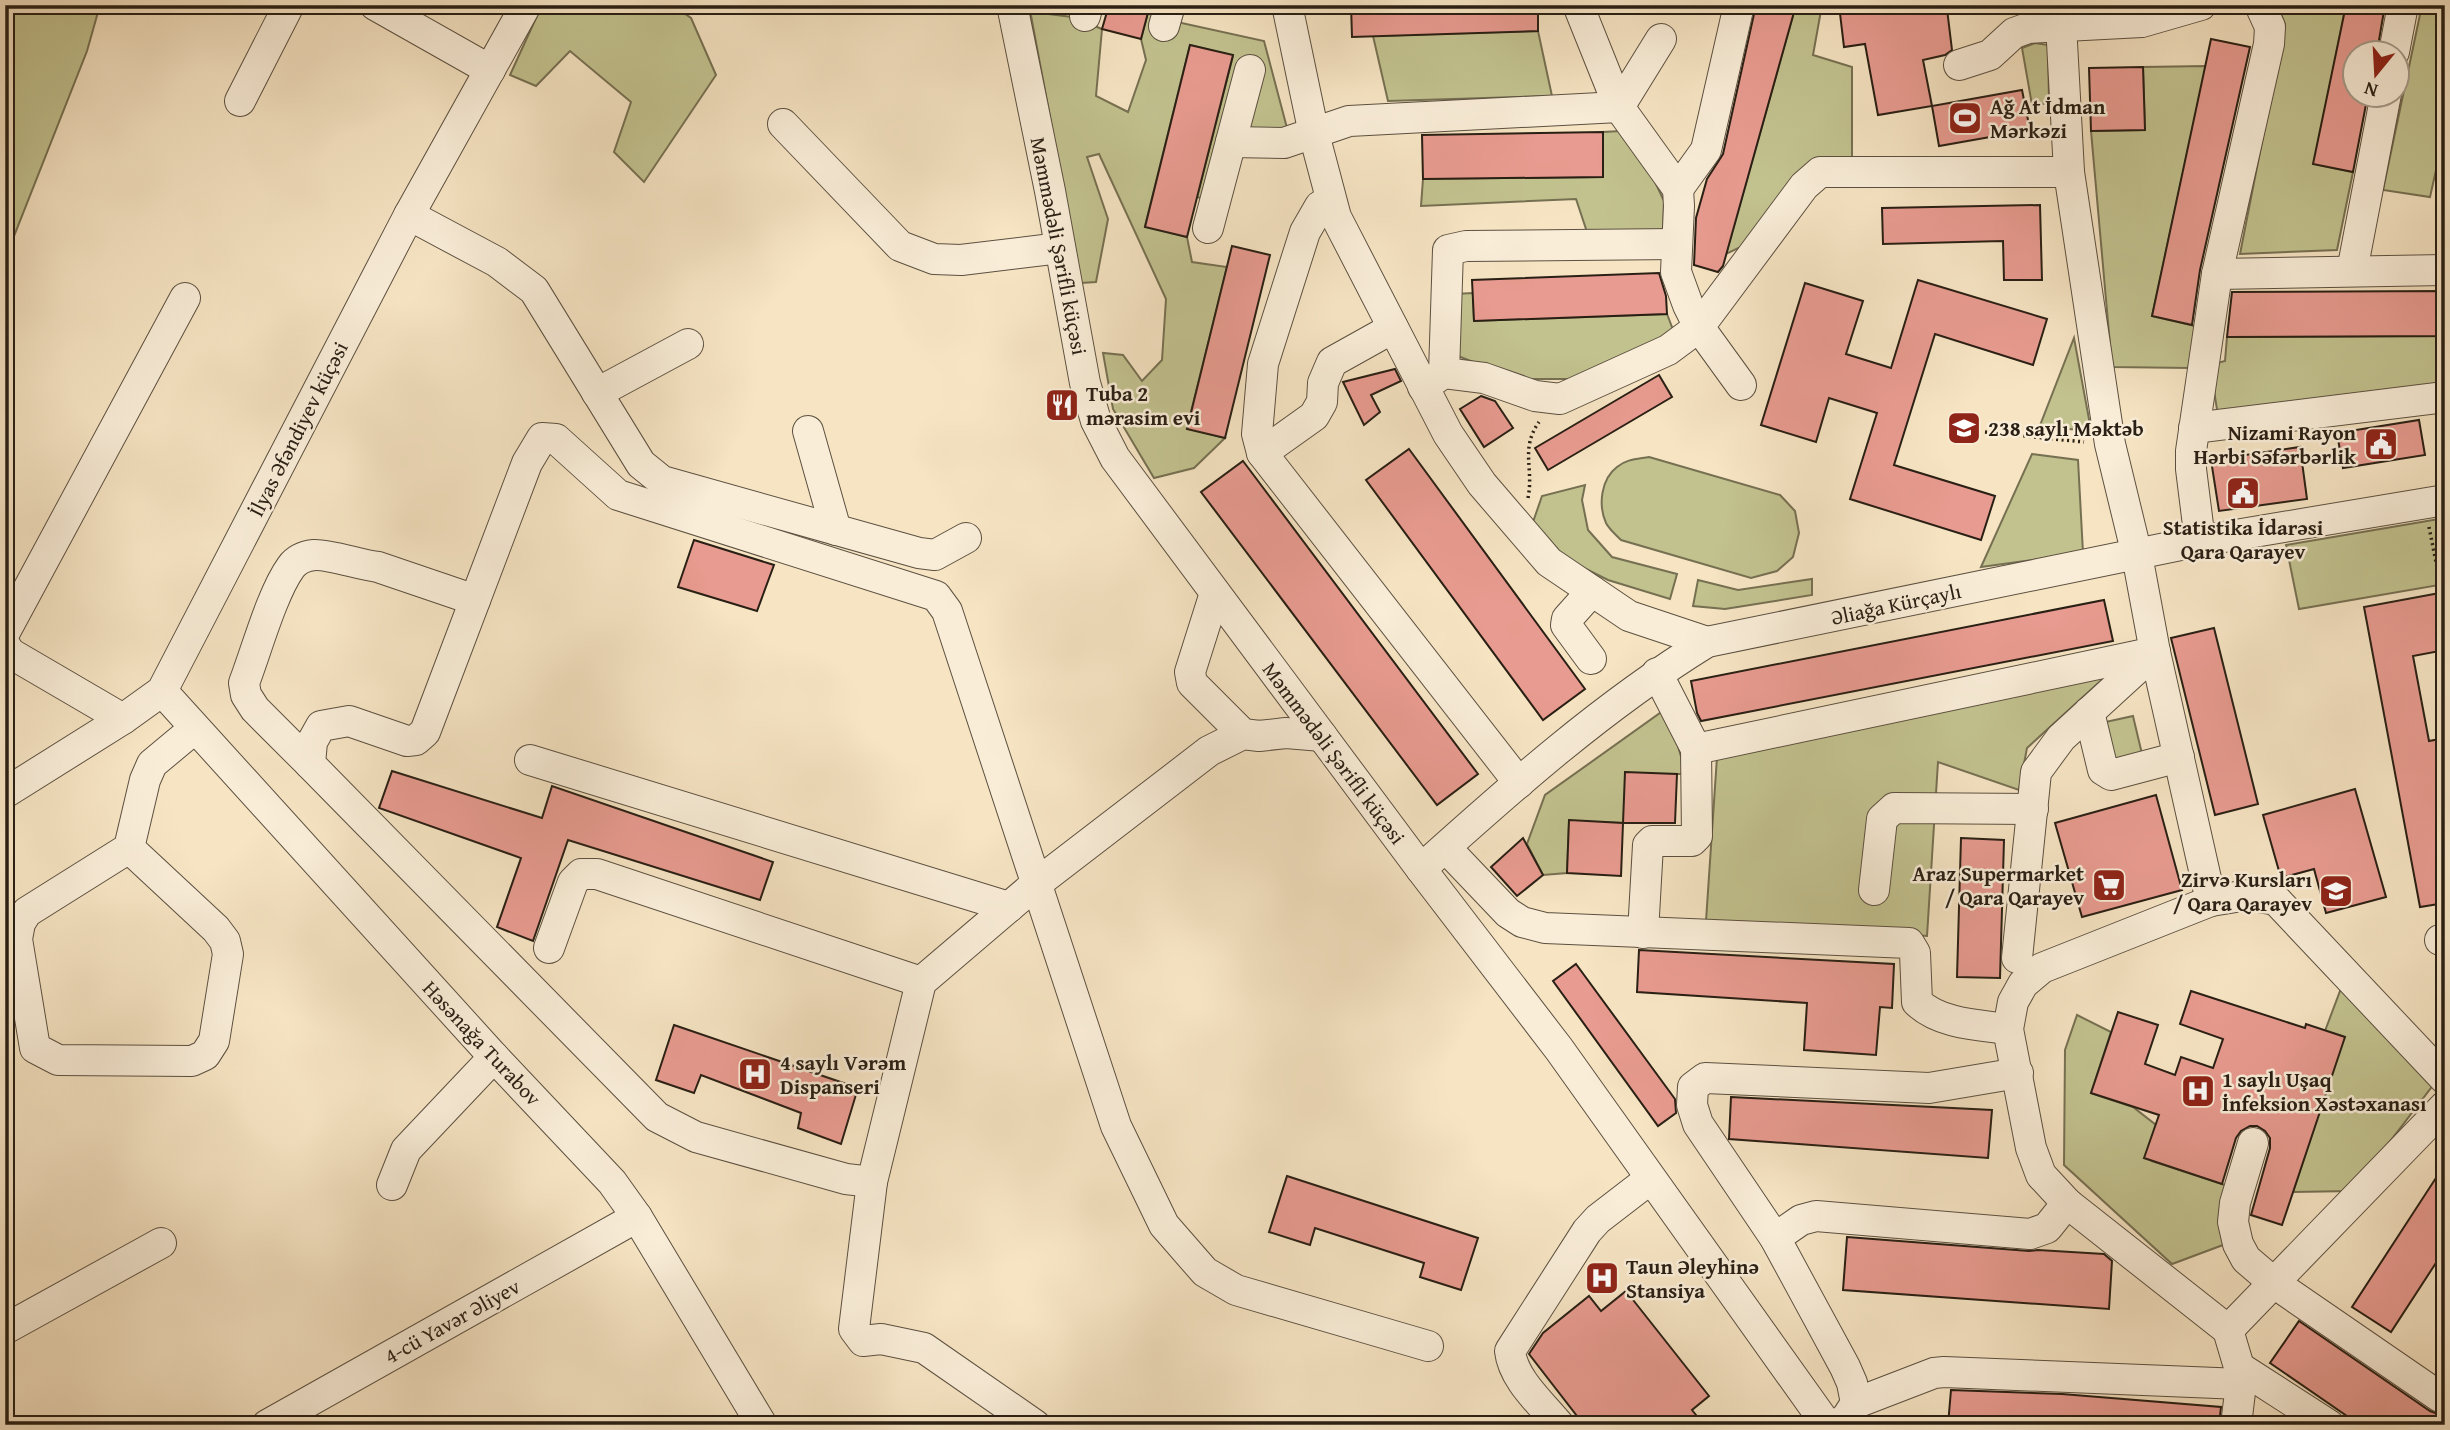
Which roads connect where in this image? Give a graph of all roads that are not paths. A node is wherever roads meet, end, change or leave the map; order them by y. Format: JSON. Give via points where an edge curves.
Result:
{"nodes":[{"id":1,"x":289,"y":5,"type":"edge"},
{"id":2,"x":375,"y":5,"type":"edge"},
{"id":3,"x":526,"y":5,"type":"edge"},
{"id":4,"x":1012,"y":5,"type":"edge"},
{"id":5,"x":1287,"y":5,"type":"edge"},
{"id":6,"x":1578,"y":5,"type":"edge"},
{"id":7,"x":1739,"y":5,"type":"edge"},
{"id":8,"x":2201,"y":5,"type":"edge"},
{"id":9,"x":2260,"y":5,"type":"edge"},
{"id":10,"x":2403,"y":5,"type":"edge"},
{"id":11,"x":2061,"y":15,"type":"edge"},
{"id":12,"x":2397,"y":38,"type":"edge"},
{"id":13,"x":1661,"y":39,"type":"dead end"},
{"id":14,"x":1959,"y":65,"type":"dead end"},
{"id":15,"x":490,"y":70,"type":"junction"},
{"id":16,"x":1250,"y":70,"type":"dead end"},
{"id":17,"x":240,"y":101,"type":"dead end"},
{"id":18,"x":1619,"y":107,"type":"junction"},
{"id":19,"x":2383,"y":108,"type":"edge"},
{"id":20,"x":783,"y":124,"type":"dead end"},
{"id":21,"x":1314,"y":134,"type":"junction"},
{"id":22,"x":1231,"y":142,"type":"junction"},
{"id":23,"x":2069,"y":172,"type":"junction"},
{"id":24,"x":1678,"y":189,"type":"junction"},
{"id":25,"x":1331,"y":201,"type":"junction"},
{"id":26,"x":409,"y":215,"type":"junction"},
{"id":27,"x":1208,"y":228,"type":"dead end"},
{"id":28,"x":1676,"y":244,"type":"junction"},
{"id":29,"x":1060,"y":248,"type":"junction"},
{"id":30,"x":2445,"y":270,"type":"edge"},
{"id":31,"x":2352,"y":271,"type":"junction"},
{"id":32,"x":2217,"y":274,"type":"junction"},
{"id":33,"x":185,"y":298,"type":"dead end"},
{"id":34,"x":1699,"y":327,"type":"junction"},
{"id":35,"x":1393,"y":328,"type":"junction"},
{"id":36,"x":688,"y":344,"type":"dead end"},
{"id":37,"x":1434,"y":380,"type":"junction"},
{"id":38,"x":1741,"y":385,"type":"dead end"},
{"id":39,"x":597,"y":393,"type":"junction"},
{"id":40,"x":2445,"y":397,"type":"edge"},
{"id":41,"x":2194,"y":428,"type":"junction"},
{"id":42,"x":808,"y":431,"type":"dead end"},
{"id":43,"x":1262,"y":453,"type":"junction"},
{"id":44,"x":2435,"y":502,"type":"edge"},
{"id":45,"x":836,"y":530,"type":"junction"},
{"id":46,"x":966,"y":538,"type":"dead end"},
{"id":47,"x":2200,"y":541,"type":"junction"},
{"id":48,"x":2137,"y":555,"type":"junction"},
{"id":49,"x":1592,"y":591,"type":"junction"},
{"id":50,"x":1215,"y":593,"type":"junction"},
{"id":51,"x":475,"y":600,"type":"junction"},
{"id":52,"x":5,"y":632,"type":"edge"},
{"id":53,"x":1707,"y":642,"type":"junction"},
{"id":54,"x":5,"y":645,"type":"edge"},
{"id":55,"x":2155,"y":652,"type":"junction"},
{"id":56,"x":1591,"y":659,"type":"dead end"},
{"id":57,"x":1657,"y":673,"type":"junction"},
{"id":58,"x":162,"y":691,"type":"junction"},
{"id":59,"x":2089,"y":712,"type":"junction"},
{"id":60,"x":123,"y":719,"type":"junction"},
{"id":61,"x":194,"y":729,"type":"junction"},
{"id":62,"x":1243,"y":734,"type":"junction"},
{"id":63,"x":1322,"y":736,"type":"junction"},
{"id":64,"x":1696,"y":749,"type":"junction"},
{"id":65,"x":2179,"y":757,"type":"junction"},
{"id":66,"x":530,"y":760,"type":"dead end"},
{"id":67,"x":310,"y":764,"type":"junction"},
{"id":68,"x":1519,"y":783,"type":"junction"},
{"id":69,"x":5,"y":793,"type":"edge"},
{"id":70,"x":2032,"y":809,"type":"junction"},
{"id":71,"x":129,"y":848,"type":"junction"},
{"id":72,"x":1446,"y":848,"type":"junction"},
{"id":73,"x":1421,"y":869,"type":"junction"},
{"id":74,"x":1036,"y":884,"type":"junction"},
{"id":75,"x":1874,"y":890,"type":"dead end"},
{"id":76,"x":2211,"y":901,"type":"junction"},
{"id":77,"x":1009,"y":907,"type":"junction"},
{"id":78,"x":1643,"y":933,"type":"junction"},
{"id":79,"x":549,"y":948,"type":"dead end"},
{"id":80,"x":2017,"y":958,"type":"dead end"},
{"id":81,"x":921,"y":982,"type":"junction"},
{"id":82,"x":2008,"y":1029,"type":"junction"},
{"id":83,"x":494,"y":1057,"type":"junction"},
{"id":84,"x":2018,"y":1073,"type":"junction"},
{"id":85,"x":2445,"y":1079,"type":"edge"},
{"id":86,"x":2445,"y":1106,"type":"edge"},
{"id":87,"x":2253,"y":1143,"type":"dead end"},
{"id":88,"x":1650,"y":1179,"type":"junction"},
{"id":89,"x":872,"y":1182,"type":"junction"},
{"id":90,"x":392,"y":1185,"type":"dead end"},
{"id":91,"x":2067,"y":1203,"type":"junction"},
{"id":92,"x":638,"y":1217,"type":"junction"},
{"id":93,"x":1775,"y":1238,"type":"junction"},
{"id":94,"x":161,"y":1243,"type":"dead end"},
{"id":95,"x":2274,"y":1283,"type":"junction"},
{"id":96,"x":5,"y":1329,"type":"edge"},
{"id":97,"x":2228,"y":1330,"type":"junction"},
{"id":98,"x":1428,"y":1346,"type":"dead end"},
{"id":99,"x":2240,"y":1375,"type":"junction"},
{"id":100,"x":2440,"y":1397,"type":"dead end"},
{"id":101,"x":1847,"y":1414,"type":"edge"},
{"id":102,"x":267,"y":1425,"type":"edge"},
{"id":103,"x":762,"y":1425,"type":"edge"},
{"id":104,"x":1035,"y":1425,"type":"edge"},
{"id":105,"x":1559,"y":1425,"type":"edge"},
{"id":106,"x":1827,"y":1425,"type":"edge"},
{"id":107,"x":2236,"y":1425,"type":"edge"},
{"id":108,"x":2329,"y":1425,"type":"edge"}],
"edges":[{"from":1,"to":17,"type":"street"},
{"from":2,"to":15,"type":"street"},
{"from":3,"to":15,"type":"street","name":"İlyas Əfəndiyev küçəsi"},
{"from":4,"to":29,"type":"street","name":"Məmmədəli Şərifli küçəsi"},
{"from":5,"to":21,"type":"street"},
{"from":6,"to":18,"type":"street"},
{"from":7,"to":24,"type":"street","via":[[1706,150]]},
{"from":8,"to":11,"type":"street","via":[[2142,22]]},
{"from":9,"to":32,"type":"street","via":[[2270,27],[2269,44]]},
{"from":10,"to":12,"type":"street"},
{"from":11,"to":14,"type":"street","via":[[2014,33],[1990,55]]},
{"from":11,"to":23,"type":"street"},
{"from":13,"to":18,"type":"street"},
{"from":15,"to":26,"type":"street","name":"İlyas Əfəndiyev küçəsi"},
{"from":16,"to":22,"type":"street"},
{"from":18,"to":21,"type":"street","via":[[1349,121]]},
{"from":18,"to":24,"type":"street"},
{"from":19,"to":31,"type":"street"},
{"from":20,"to":29,"type":"street","via":[[900,246],[934,259]]},
{"from":21,"to":22,"type":"street","via":[[1284,143]]},
{"from":21,"to":25,"type":"street"},
{"from":22,"to":27,"type":"street"},
{"from":23,"to":34,"type":"street","via":[[1820,172],[1804,186]]},
{"from":23,"to":48,"type":"street","via":[[2110,444]]},
{"from":24,"to":28,"type":"street"},
{"from":25,"to":35,"type":"street"},
{"from":25,"to":43,"type":"street","via":[[1320,205],[1306,232],[1263,364],[1257,434]]},
{"from":26,"to":39,"type":"street","via":[[497,262],[534,290]]},
{"from":26,"to":58,"type":"street","name":"İlyas Əfəndiyev küçəsi"},
{"from":28,"to":34,"type":"street","via":[[1676,272]]},
{"from":28,"to":37,"type":"street","via":[[1466,246],[1448,250]]},
{"from":29,"to":50,"type":"street","name":"Məmmədəli Şərifli küçəsi","via":[[1096,421],[1115,458]]},
{"from":30,"to":31,"type":"street"},
{"from":31,"to":32,"type":"street"},
{"from":32,"to":41,"type":"street"},
{"from":33,"to":52,"type":"street"},
{"from":34,"to":37,"type":"street","via":[[1668,350],[1560,398],[1535,396],[1484,378]]},
{"from":34,"to":38,"type":"street"},
{"from":35,"to":37,"type":"street"},
{"from":35,"to":43,"type":"street","via":[[1332,362],[1314,416]]},
{"from":36,"to":39,"type":"street"},
{"from":37,"to":49,"type":"street","via":[[1448,434],[1475,474],[1549,562]]},
{"from":39,"to":45,"type":"street","via":[[641,464],[662,481]]},
{"from":40,"to":41,"type":"street"},
{"from":41,"to":47,"type":"street","via":[[2191,469]]},
{"from":42,"to":45,"type":"street"},
{"from":43,"to":68,"type":"street"},
{"from":44,"to":47,"type":"street","name":"Əliağa Kürçaylı"},
{"from":45,"to":46,"type":"street","via":[[934,555]]},
{"from":47,"to":48,"type":"street","name":"Əliağa Kürçaylı"},
{"from":48,"to":53,"type":"street","name":"Əliağa Kürçaylı"},
{"from":48,"to":55,"type":"street"},
{"from":49,"to":53,"type":"street","via":[[1629,616]]},
{"from":49,"to":56,"type":"street","via":[[1566,625]]},
{"from":50,"to":62,"type":"street","via":[[1190,672],[1192,683]]},
{"from":50,"to":63,"type":"street","name":"Məmmədəli Şərifli küçəsi"},
{"from":51,"to":67,"type":"street","via":[[425,732],[407,741],[349,721],[321,726],[312,742]]},
{"from":51,"to":67,"type":"street","via":[[378,567],[317,555],[291,566],[244,683],[255,709]]},
{"from":51,"to":74,"type":"street","via":[[527,463],[542,438],[556,439],[618,495],[936,596],[947,611]]},
{"from":53,"to":57,"type":"street","name":"Əliağa Kürçaylı"},
{"from":54,"to":60,"type":"street","via":[[10,653]]},
{"from":55,"to":59,"type":"street"},
{"from":55,"to":64,"type":"street"},
{"from":55,"to":65,"type":"street"},
{"from":57,"to":64,"type":"street"},
{"from":57,"to":68,"type":"street","name":"Əliağa Kürçaylı"},
{"from":58,"to":60,"type":"street","name":"İlyas Əfəndiyev küçəsi"},
{"from":58,"to":61,"type":"street","name":"Həsənağa Turabov"},
{"from":59,"to":65,"type":"street","via":[[2104,770],[2111,775]]},
{"from":59,"to":70,"type":"street","via":[[2061,738],[2036,772]]},
{"from":60,"to":69,"type":"street","name":"İlyas Əfəndiyev küçəsi"},
{"from":61,"to":71,"type":"street","via":[[152,764]]},
{"from":61,"to":83,"type":"street","name":"Həsənağa Turabov"},
{"from":62,"to":63,"type":"street"},
{"from":62,"to":74,"type":"street","via":[[1209,751]]},
{"from":63,"to":73,"type":"street","name":"Məmmədəli Şərifli küçəsi"},
{"from":64,"to":78,"type":"street","via":[[1697,836],[1692,841],[1652,841],[1648,845]]},
{"from":65,"to":76,"type":"street"},
{"from":66,"to":77,"type":"street"},
{"from":67,"to":89,"type":"street","via":[[657,1117],[696,1137],[846,1179]]},
{"from":68,"to":72,"type":"street","name":"Əliağa Kürçaylı"},
{"from":70,"to":75,"type":"street","via":[[1894,808],[1882,819]]},
{"from":70,"to":80,"type":"street"},
{"from":71,"to":71,"type":"street","via":[[27,912],[20,923],[17,939],[35,1048],[58,1060],[192,1061],[205,1055],[214,1041],[228,954],[225,941]]},
{"from":72,"to":73,"type":"street","name":"Əliağa Kürçaylı"},
{"from":72,"to":78,"type":"street","via":[[1522,922],[1545,928]]},
{"from":73,"to":88,"type":"street","name":"Məmmədəli Şərifli küçəsi","via":[[1559,1049]]},
{"from":74,"to":77,"type":"street"},
{"from":74,"to":98,"type":"street","via":[[1116,1126],[1164,1225],[1205,1272],[1236,1290]]},
{"from":76,"to":82,"type":"street","via":[[2042,968],[2023,984],[2013,1002]]},
{"from":76,"to":85,"type":"street","via":[[2248,895],[2276,900]]},
{"from":77,"to":81,"type":"street"},
{"from":78,"to":82,"type":"street","via":[[1909,943],[1915,953],[1917,1002],[1927,1012]]},
{"from":79,"to":81,"type":"street","via":[[573,883],[581,874],[597,874]]},
{"from":81,"to":89,"type":"street"},
{"from":82,"to":84,"type":"street"},
{"from":83,"to":90,"type":"street","via":[[406,1150]]},
{"from":83,"to":92,"type":"street","name":"Həsənağa Turabov","via":[[612,1182]]},
{"from":84,"to":91,"type":"street","via":[[2031,1148],[2041,1175]]},
{"from":84,"to":93,"type":"street","via":[[1929,1088],[1705,1078],[1693,1087],[1698,1124]]},
{"from":86,"to":95,"type":"street"},
{"from":87,"to":95,"type":"street","via":[[2233,1222],[2246,1259]]},
{"from":88,"to":105,"type":"street","via":[[1587,1231],[1510,1351],[1517,1374]]},
{"from":88,"to":106,"type":"street","name":"Məmmədəli Şərifli küçəsi"},
{"from":89,"to":104,"type":"street","via":[[854,1329],[863,1341],[881,1339],[924,1348]]},
{"from":91,"to":93,"type":"street","via":[[2047,1228],[2030,1234],[1816,1216],[1801,1220]]},
{"from":91,"to":97,"type":"street"},
{"from":92,"to":102,"type":"street","name":"4-cü Yavər Əliyev"},
{"from":92,"to":103,"type":"street","name":"Həsənağa Turabov"},
{"from":93,"to":101,"type":"street","via":[[1852,1383]]},
{"from":94,"to":96,"type":"street"},
{"from":95,"to":97,"type":"street"},
{"from":95,"to":100,"type":"street"},
{"from":97,"to":99,"type":"street"},
{"from":99,"to":101,"type":"street","via":[[1944,1372]]},
{"from":99,"to":107,"type":"street"},
{"from":99,"to":108,"type":"street"}]}
